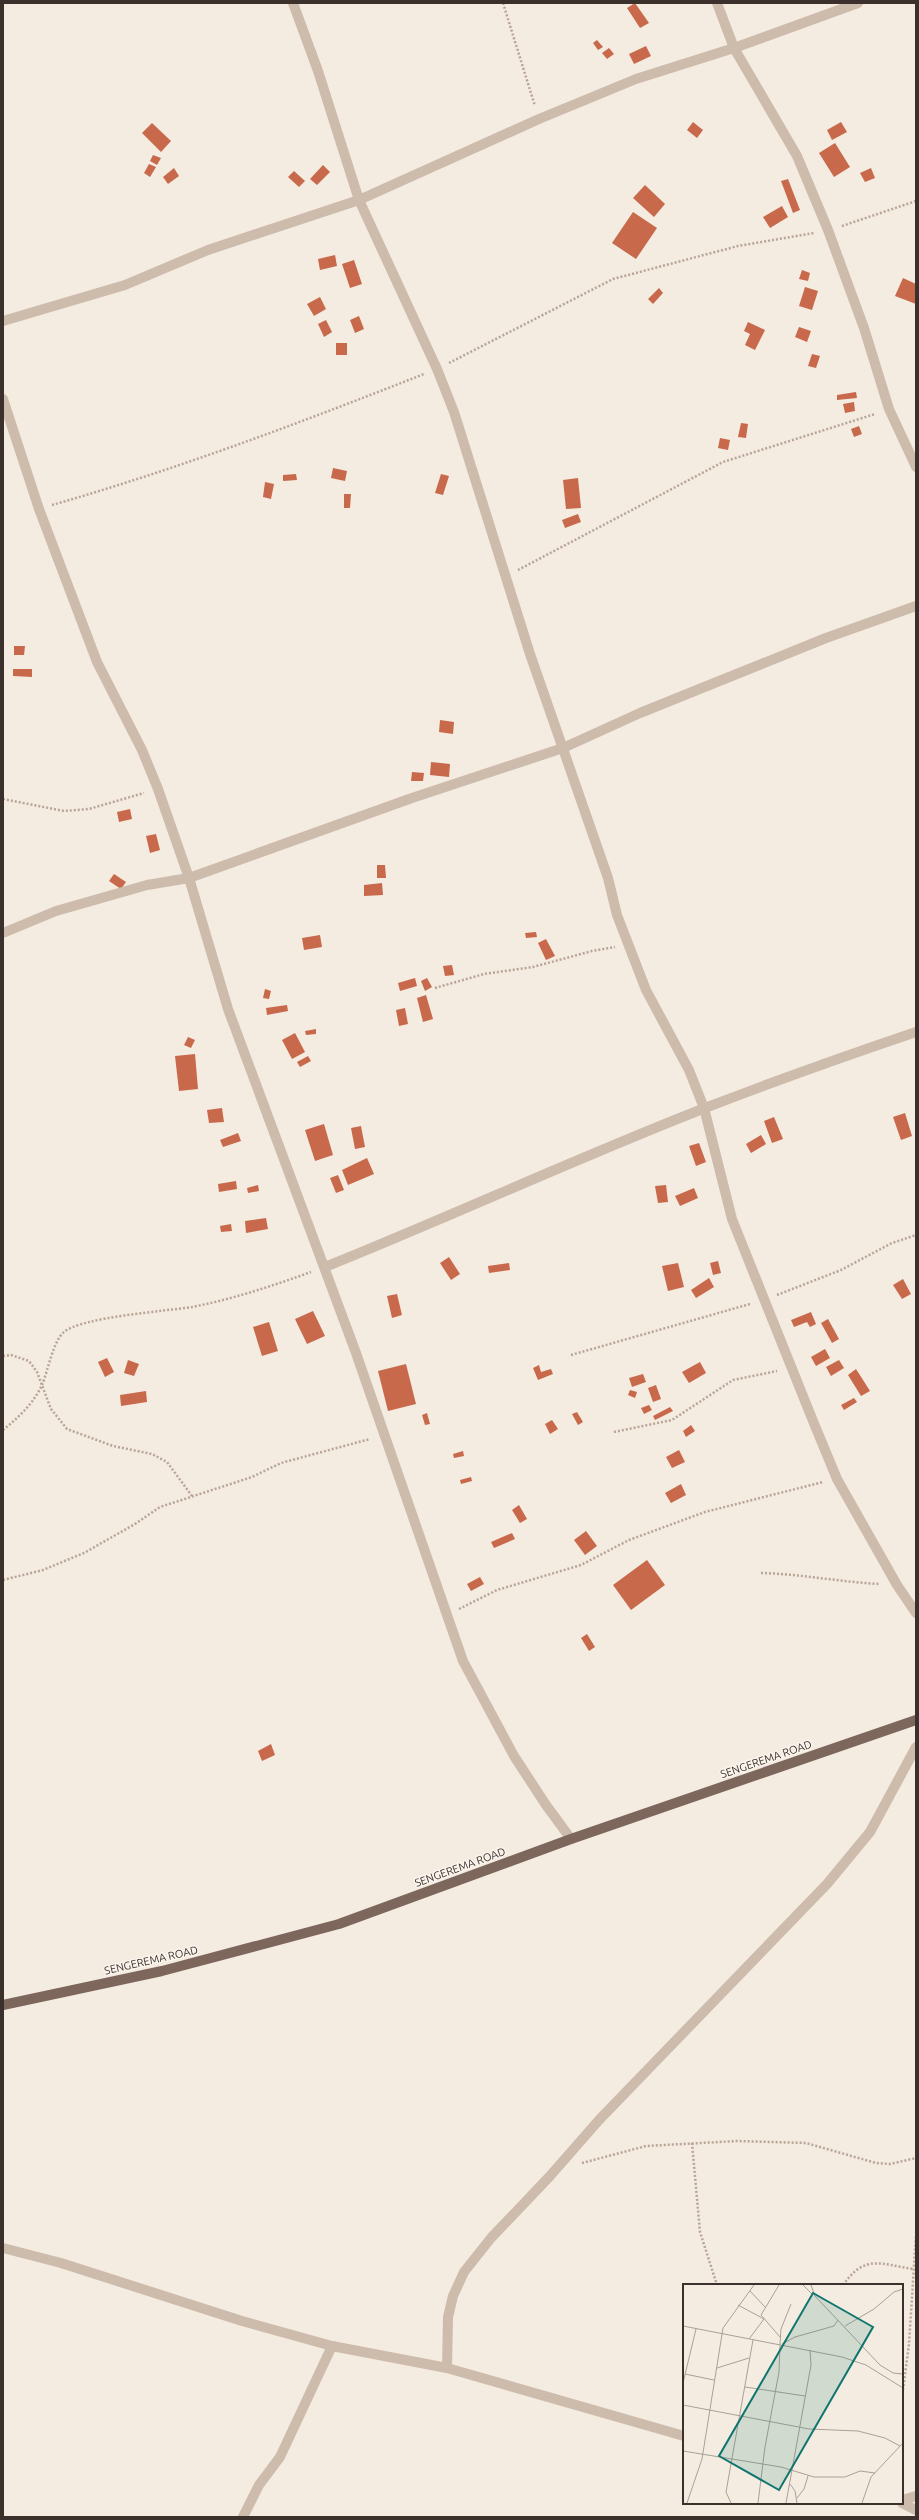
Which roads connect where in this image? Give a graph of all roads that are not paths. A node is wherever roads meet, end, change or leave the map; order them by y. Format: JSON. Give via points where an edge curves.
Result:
{"nodes":[{"id":1,"x":293,"y":3,"type":"edge"},
{"id":2,"x":717,"y":3,"type":"edge"},
{"id":3,"x":858,"y":3,"type":"edge"},
{"id":4,"x":734,"y":48,"type":"junction"},
{"id":5,"x":359,"y":200,"type":"junction"},
{"id":6,"x":3,"y":321,"type":"edge"},
{"id":7,"x":3,"y":400,"type":"edge"},
{"id":8,"x":916,"y":467,"type":"edge"},
{"id":9,"x":916,"y":606,"type":"edge"},
{"id":10,"x":563,"y":748,"type":"junction"},
{"id":11,"x":189,"y":878,"type":"junction"},
{"id":12,"x":3,"y":933,"type":"edge"},
{"id":13,"x":916,"y":1032,"type":"edge"},
{"id":14,"x":704,"y":1108,"type":"junction"},
{"id":15,"x":325,"y":1267,"type":"junction"},
{"id":16,"x":916,"y":1614,"type":"edge"},
{"id":17,"x":916,"y":1720,"type":"edge"},
{"id":18,"x":916,"y":1747,"type":"edge"},
{"id":19,"x":571,"y":1839,"type":"junction"},
{"id":20,"x":3,"y":2005,"type":"edge"},
{"id":21,"x":3,"y":2248,"type":"edge"},
{"id":22,"x":332,"y":2346,"type":"junction"},
{"id":23,"x":447,"y":2368,"type":"junction"},
{"id":24,"x":683,"y":2436,"type":"edge"},
{"id":25,"x":916,"y":2496,"type":"edge"},
{"id":26,"x":903,"y":2501,"type":"edge"},
{"id":27,"x":903,"y":2502,"type":"edge"},
{"id":28,"x":916,"y":2510,"type":"edge"},
{"id":29,"x":243,"y":2517,"type":"edge"}],
"edges":[{"from":1,"to":5,"type":"street"},
{"from":2,"to":4,"type":"street"},
{"from":3,"to":4,"type":"street"},
{"from":4,"to":5,"type":"street","via":[[636,79],[539,119]]},
{"from":4,"to":8,"type":"street","via":[[797,156],[828,230],[864,328],[889,409]]},
{"from":5,"to":6,"type":"street","via":[[208,250],[124,285]]},
{"from":5,"to":10,"type":"street","via":[[437,369],[470,458],[504,577]]},
{"from":7,"to":11,"type":"street","via":[[39,509],[97,662],[142,750]]},
{"from":9,"to":10,"type":"street","via":[[826,638],[640,713]]},
{"from":10,"to":11,"type":"street","via":[[412,798]]},
{"from":10,"to":14,"type":"street","via":[[608,878],[617,915],[646,990],[689,1070]]},
{"from":11,"to":12,"type":"street","via":[[147,885],[56,911]]},
{"from":11,"to":15,"type":"street","via":[[228,1009]]},
{"from":13,"to":14,"type":"street"},
{"from":14,"to":15,"type":"street","via":[[428,1226]]},
{"from":14,"to":16,"type":"street","via":[[732,1219],[837,1479]]},
{"from":15,"to":19,"type":"street","via":[[463,1661],[514,1756]]},
{"from":17,"to":19,"type":"main road","name":"SENGEREMA ROAD"},
{"from":18,"to":23,"type":"street","via":[[870,1832],[828,1884],[599,2120],[491,2238],[464,2272],[453,2296],[448,2317]]},
{"from":19,"to":20,"type":"main road","name":"SENGEREMA ROAD","via":[[339,1924],[162,1971]]},
{"from":21,"to":22,"type":"street","via":[[61,2263],[242,2321]]},
{"from":22,"to":23,"type":"street"},
{"from":22,"to":29,"type":"street","via":[[280,2457],[259,2485]]},
{"from":23,"to":24,"type":"street"},
{"from":25,"to":26,"type":"street"},
{"from":27,"to":28,"type":"street"}]}
